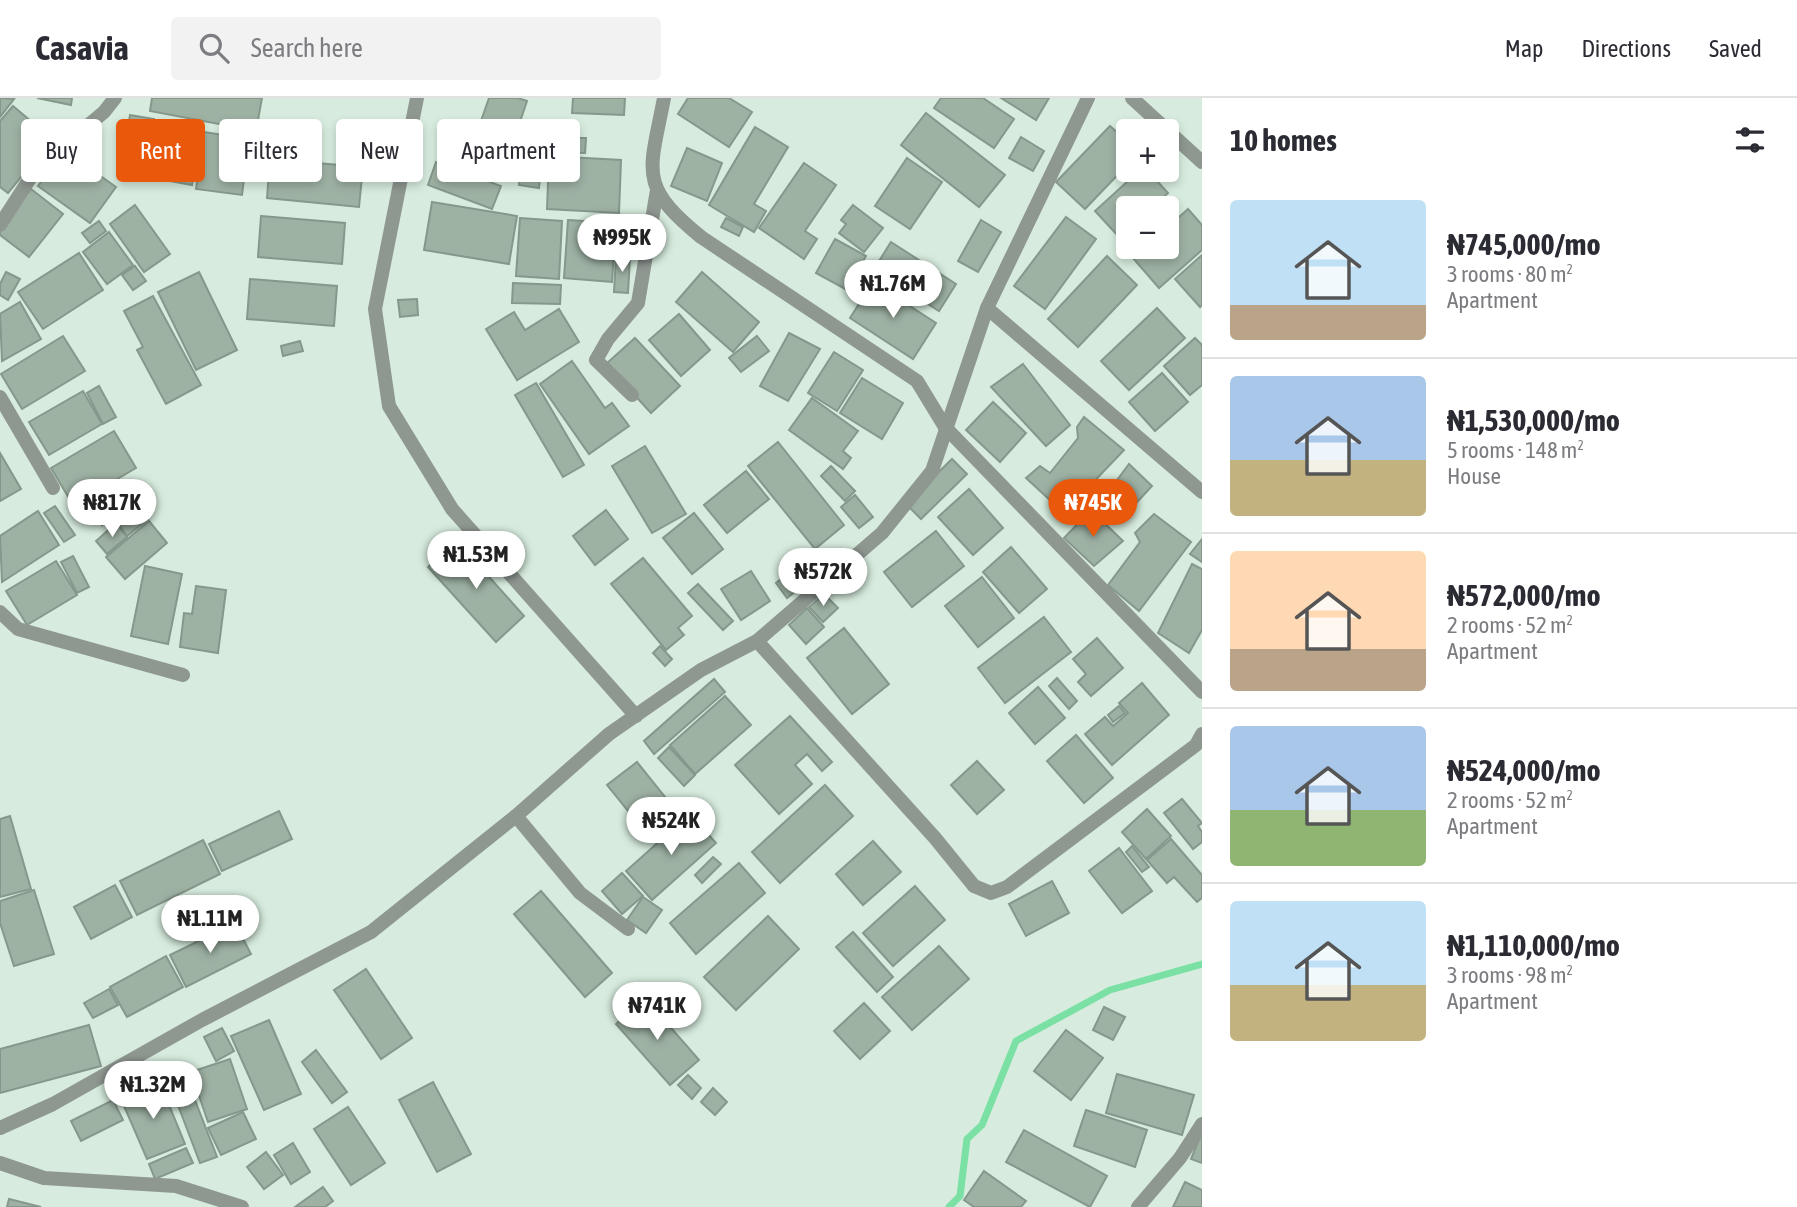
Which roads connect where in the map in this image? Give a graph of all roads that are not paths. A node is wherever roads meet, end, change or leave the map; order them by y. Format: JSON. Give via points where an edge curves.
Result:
{"nodes":[{"id":1,"x":115,"y":98,"type":"edge"},
{"id":2,"x":417,"y":98,"type":"edge"},
{"id":3,"x":664,"y":98,"type":"edge"},
{"id":4,"x":1088,"y":98,"type":"edge"},
{"id":5,"x":1132,"y":98,"type":"edge"},
{"id":6,"x":1202,"y":162,"type":"edge"},
{"id":7,"x":657,"y":190,"type":"junction"},
{"id":8,"x":0,"y":225,"type":"edge"},
{"id":9,"x":987,"y":308,"type":"junction"},
{"id":10,"x":632,"y":396,"type":"dead end"},
{"id":11,"x":0,"y":397,"type":"edge"},
{"id":12,"x":945,"y":427,"type":"junction"},
{"id":13,"x":53,"y":488,"type":"dead end"},
{"id":14,"x":1202,"y":492,"type":"edge"},
{"id":15,"x":0,"y":611,"type":"edge"},
{"id":16,"x":757,"y":640,"type":"junction"},
{"id":17,"x":183,"y":675,"type":"dead end"},
{"id":18,"x":1202,"y":692,"type":"edge"},
{"id":19,"x":636,"y":716,"type":"junction"},
{"id":20,"x":1202,"y":734,"type":"edge"},
{"id":21,"x":516,"y":816,"type":"junction"},
{"id":22,"x":628,"y":929,"type":"dead end"},
{"id":23,"x":1202,"y":1124,"type":"edge"},
{"id":24,"x":0,"y":1128,"type":"edge"},
{"id":25,"x":0,"y":1163,"type":"edge"},
{"id":26,"x":242,"y":1207,"type":"edge"},
{"id":27,"x":1138,"y":1207,"type":"edge"}],
"edges":[{"from":1,"to":8,"type":"street","via":[[36,169]]},
{"from":2,"to":19,"type":"street","via":[[375,309],[389,406],[452,509]]},
{"from":3,"to":7,"type":"street","via":[[650,170]]},
{"from":4,"to":9,"type":"street"},
{"from":5,"to":6,"type":"street"},
{"from":7,"to":10,"type":"street","via":[[638,303],[596,360]]},
{"from":7,"to":12,"type":"street","via":[[701,237],[917,381]]},
{"from":9,"to":12,"type":"street"},
{"from":9,"to":14,"type":"street"},
{"from":11,"to":13,"type":"street"},
{"from":12,"to":16,"type":"street","via":[[932,471],[882,533]]},
{"from":12,"to":18,"type":"street"},
{"from":15,"to":17,"type":"street","via":[[18,629]]},
{"from":16,"to":19,"type":"street","via":[[701,670]]},
{"from":16,"to":20,"type":"street","via":[[974,886],[991,893],[1007,887],[1196,745]]},
{"from":19,"to":21,"type":"street"},
{"from":21,"to":22,"type":"street","via":[[580,893]]},
{"from":21,"to":24,"type":"street","via":[[371,932],[53,1104]]},
{"from":23,"to":27,"type":"street"},
{"from":25,"to":26,"type":"street","via":[[44,1178],[176,1186]]}]}
